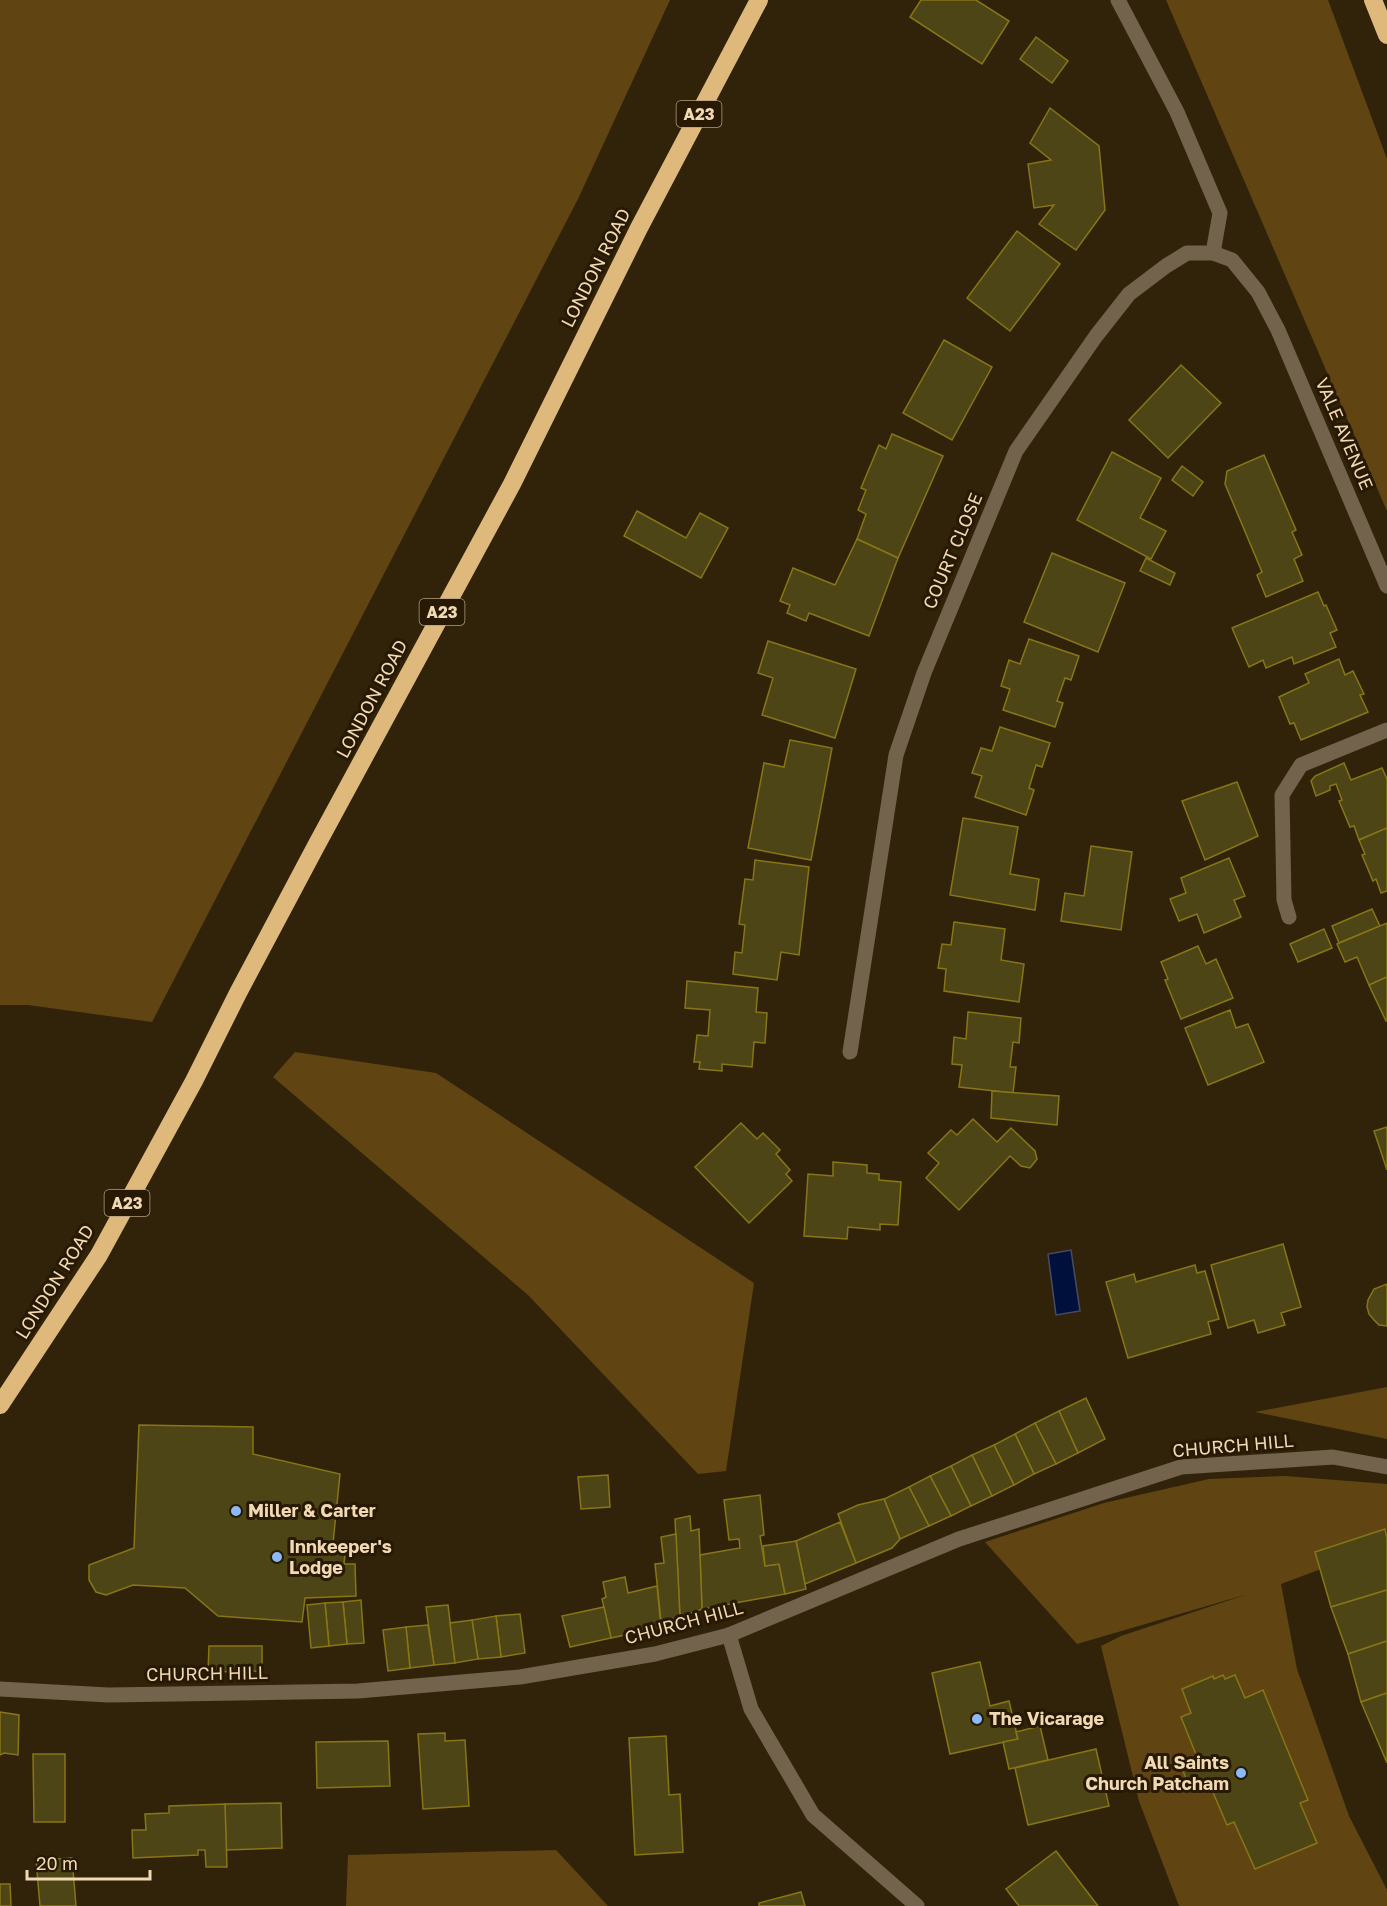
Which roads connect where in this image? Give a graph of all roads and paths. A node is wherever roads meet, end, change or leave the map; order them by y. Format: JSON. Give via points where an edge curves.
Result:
{"nodes":[{"id":1,"x":759,"y":0,"type":"edge"},
{"id":2,"x":1118,"y":0,"type":"edge"},
{"id":3,"x":1373,"y":0,"type":"edge"},
{"id":4,"x":1387,"y":35,"type":"edge"},
{"id":5,"x":1213,"y":253,"type":"junction"},
{"id":6,"x":1387,"y":586,"type":"edge"},
{"id":7,"x":1387,"y":730,"type":"edge"},
{"id":8,"x":1289,"y":917,"type":"dead end"},
{"id":9,"x":850,"y":1052,"type":"dead end"},
{"id":10,"x":0,"y":1405,"type":"edge"},
{"id":11,"x":1387,"y":1467,"type":"edge"},
{"id":12,"x":729,"y":1635,"type":"junction"},
{"id":13,"x":0,"y":1689,"type":"edge"},
{"id":14,"x":918,"y":1906,"type":"edge"}],
"edges":[{"from":1,"to":10,"type":"highway","name":"LONDON ROAD","number":"A23","via":[[639,228],[512,484],[194,1081],[99,1255]]},
{"from":2,"to":5,"type":"street","via":[[1177,112],[1220,213]]},
{"from":3,"to":4,"type":"highway"},
{"from":5,"to":6,"type":"street","name":"VALE AVENUE","via":[[1232,260],[1258,292],[1278,330]]},
{"from":5,"to":9,"type":"street","name":"COURT CLOSE","via":[[1187,253],[1129,294],[1016,451],[924,672],[896,755]]},
{"from":7,"to":8,"type":"street","via":[[1301,765],[1282,795],[1284,900]]},
{"from":11,"to":12,"type":"street","name":"CHURCH HILL","via":[[1333,1457],[1181,1467],[959,1539]]},
{"from":12,"to":13,"type":"street","name":"CHURCH HILL","via":[[655,1654],[520,1677],[358,1691],[108,1695]]},
{"from":12,"to":14,"type":"street","via":[[751,1709],[813,1815]]}]}
